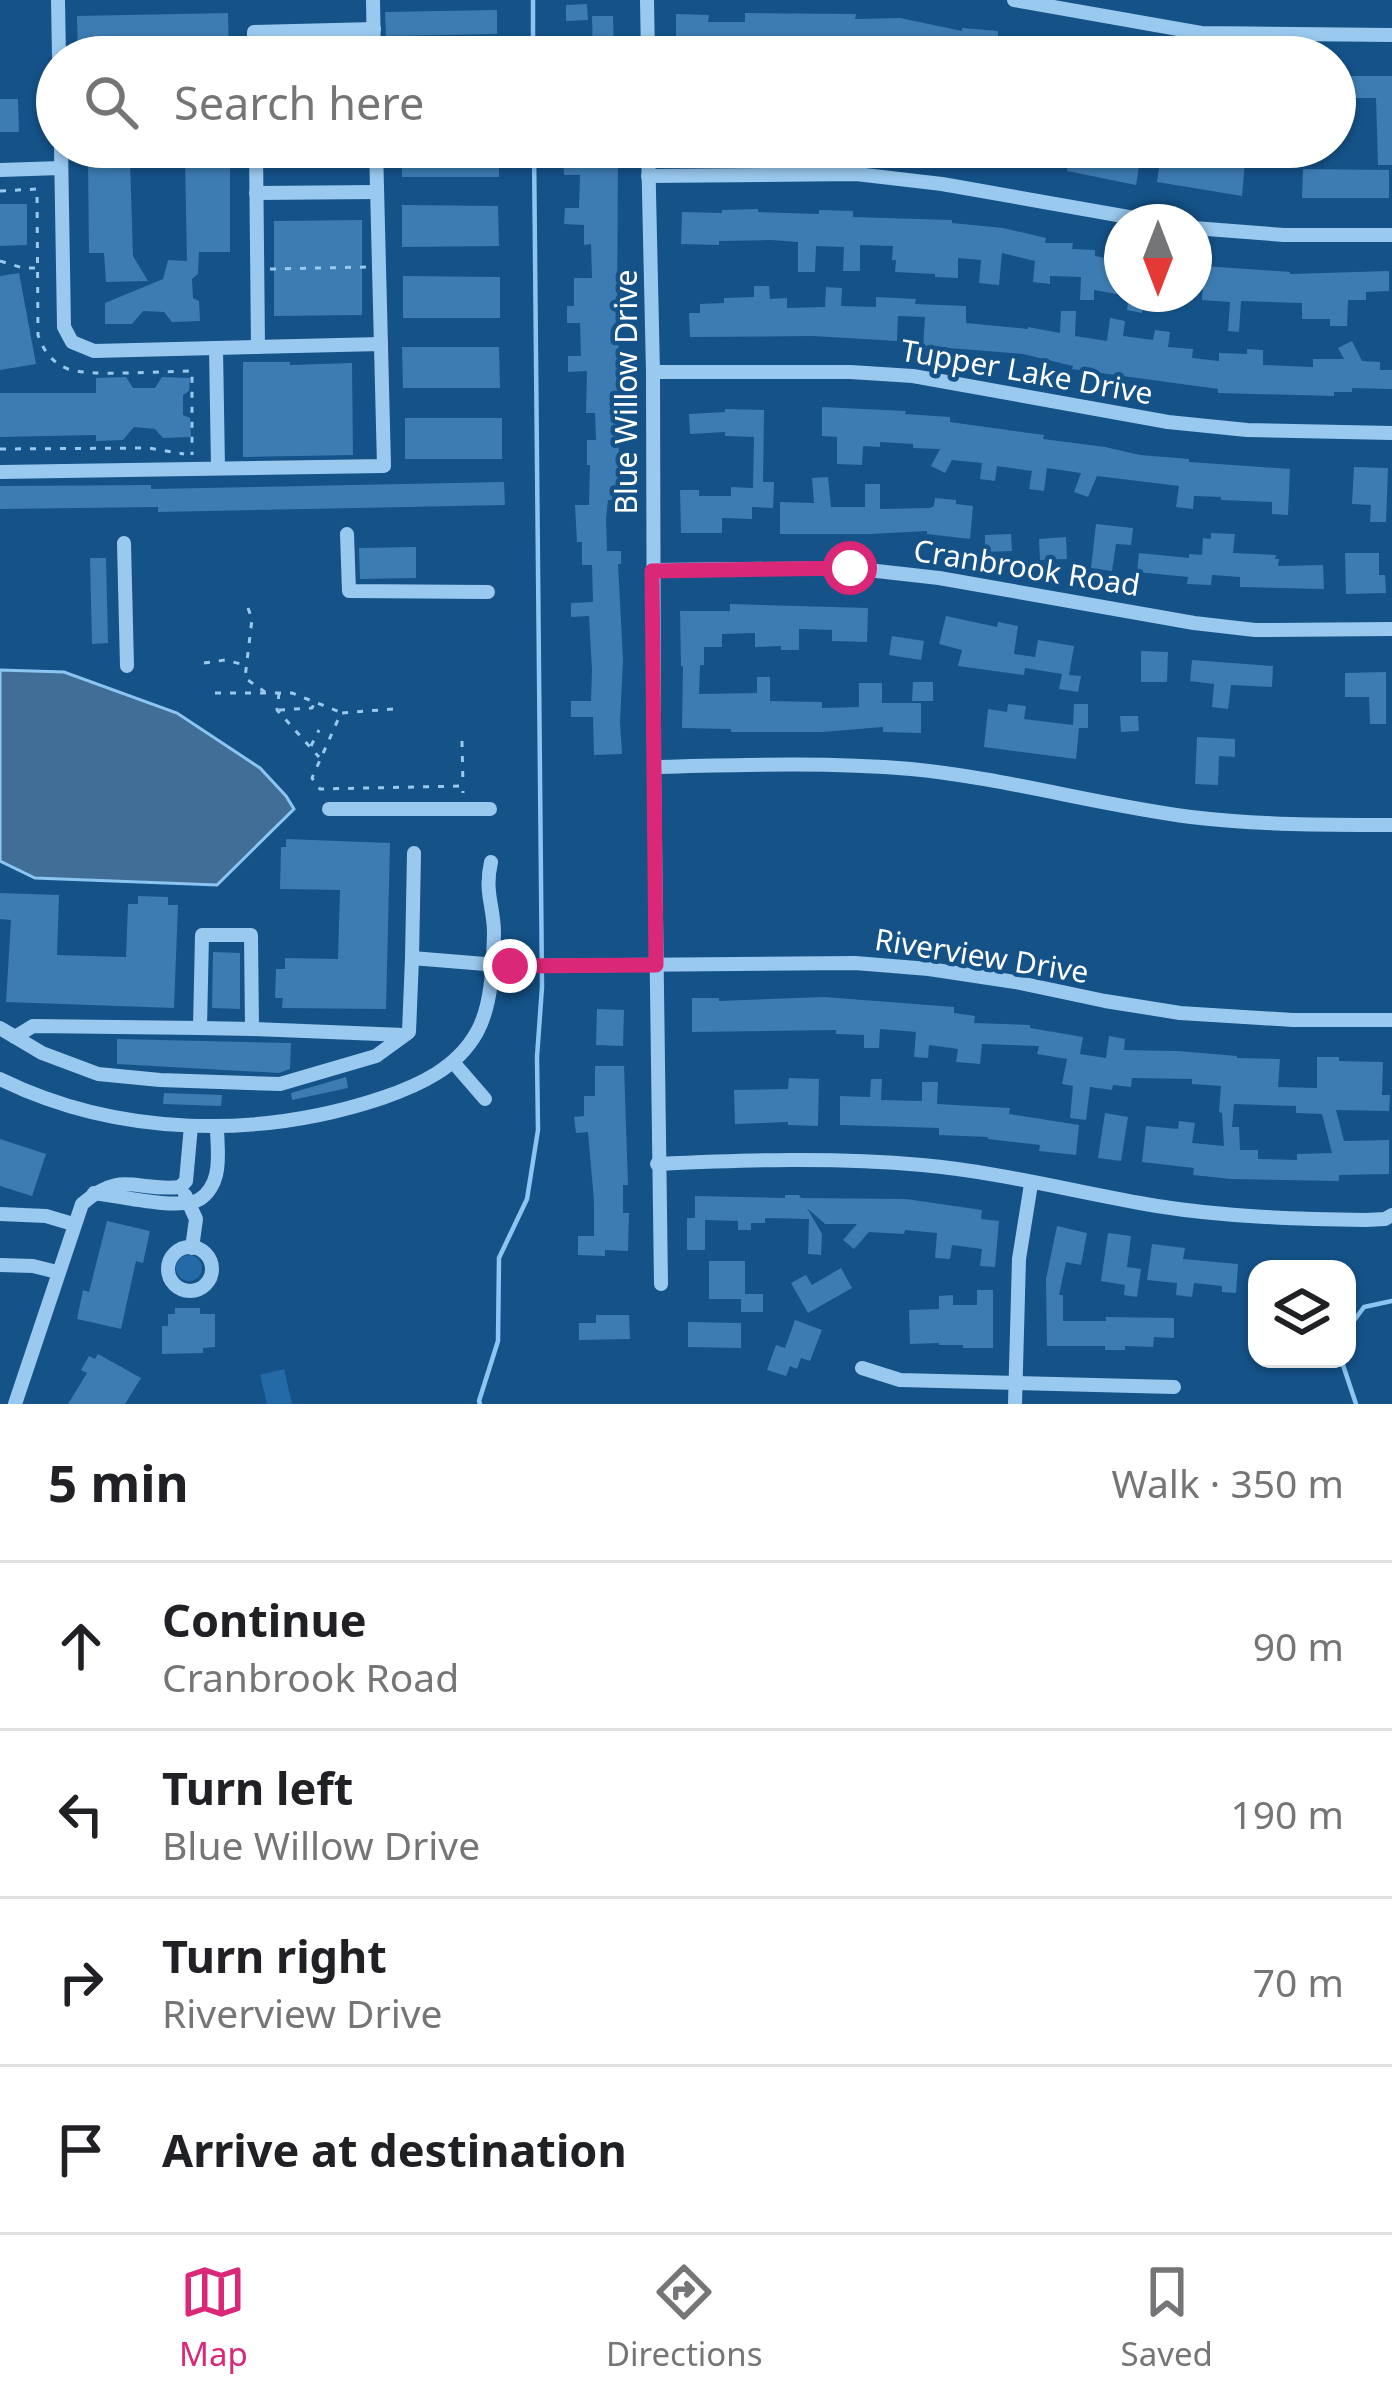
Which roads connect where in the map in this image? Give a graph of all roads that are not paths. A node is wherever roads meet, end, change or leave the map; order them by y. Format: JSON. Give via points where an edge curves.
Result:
{"nodes":[{"id":1,"x":58,"y":0,"type":"edge"},
{"id":2,"x":373,"y":0,"type":"edge"},
{"id":3,"x":647,"y":0,"type":"edge"},
{"id":4,"x":1014,"y":0,"type":"edge"},
{"id":5,"x":374,"y":29,"type":"junction"},
{"id":6,"x":1392,"y":35,"type":"edge"},
{"id":7,"x":58,"y":36,"type":"edge"},
{"id":8,"x":254,"y":36,"type":"edge"},
{"id":9,"x":374,"y":36,"type":"edge"},
{"id":10,"x":648,"y":36,"type":"edge"},
{"id":11,"x":62,"y":168,"type":"joint"},
{"id":12,"x":256,"y":168,"type":"edge"},
{"id":13,"x":376,"y":168,"type":"edge"},
{"id":14,"x":649,"y":168,"type":"edge"},
{"id":15,"x":0,"y":170,"type":"edge"},
{"id":16,"x":649,"y":176,"type":"junction"},
{"id":17,"x":377,"y":192,"type":"junction"},
{"id":18,"x":256,"y":193,"type":"junction"},
{"id":19,"x":1104,"y":213,"type":"edge"},
{"id":20,"x":1212,"y":229,"type":"edge"},
{"id":21,"x":1392,"y":235,"type":"edge"},
{"id":22,"x":381,"y":344,"type":"junction"},
{"id":23,"x":259,"y":347,"type":"junction"},
{"id":24,"x":216,"y":348,"type":"junction"},
{"id":25,"x":653,"y":372,"type":"junction"},
{"id":26,"x":1392,"y":433,"type":"edge"},
{"id":27,"x":218,"y":468,"type":"junction"},
{"id":28,"x":0,"y":472,"type":"edge"},
{"id":29,"x":347,"y":534,"type":"dead end"},
{"id":30,"x":124,"y":543,"type":"dead end"},
{"id":31,"x":652,"y":571,"type":"junction"},
{"id":32,"x":488,"y":592,"type":"dead end"},
{"id":33,"x":1392,"y":629,"type":"edge"},
{"id":34,"x":127,"y":666,"type":"dead end"},
{"id":35,"x":654,"y":767,"type":"junction"},
{"id":36,"x":329,"y":808,"type":"dead end"},
{"id":37,"x":490,"y":808,"type":"dead end"},
{"id":38,"x":1392,"y":825,"type":"edge"},
{"id":39,"x":414,"y":853,"type":"dead end"},
{"id":40,"x":491,"y":862,"type":"dead end"},
{"id":41,"x":412,"y":958,"type":"junction"},
{"id":42,"x":491,"y":965,"type":"junction"},
{"id":43,"x":656,"y":965,"type":"junction"},
{"id":44,"x":1392,"y":1020,"type":"edge"},
{"id":45,"x":0,"y":1028,"type":"edge"},
{"id":46,"x":200,"y":1028,"type":"junction"},
{"id":47,"x":252,"y":1029,"type":"junction"},
{"id":48,"x":404,"y":1035,"type":"junction"},
{"id":49,"x":15,"y":1037,"type":"junction"},
{"id":50,"x":453,"y":1062,"type":"junction"},
{"id":51,"x":0,"y":1079,"type":"edge"},
{"id":52,"x":485,"y":1099,"type":"dead end"},
{"id":53,"x":190,"y":1126,"type":"junction"},
{"id":54,"x":217,"y":1126,"type":"junction"},
{"id":55,"x":658,"y":1164,"type":"junction"},
{"id":56,"x":1031,"y":1184,"type":"junction"},
{"id":57,"x":180,"y":1186,"type":"junction"},
{"id":58,"x":94,"y":1193,"type":"junction"},
{"id":59,"x":190,"y":1204,"type":"junction"},
{"id":60,"x":0,"y":1214,"type":"edge"},
{"id":61,"x":1392,"y":1215,"type":"edge"},
{"id":62,"x":73,"y":1224,"type":"junction"},
{"id":63,"x":192,"y":1247,"type":"dead end"},
{"id":64,"x":0,"y":1265,"type":"edge"},
{"id":65,"x":57,"y":1272,"type":"junction"},
{"id":66,"x":661,"y":1284,"type":"dead end"},
{"id":67,"x":862,"y":1368,"type":"dead end"},
{"id":68,"x":1016,"y":1383,"type":"junction"},
{"id":69,"x":1174,"y":1387,"type":"dead end"},
{"id":70,"x":15,"y":1404,"type":"edge"},
{"id":71,"x":1015,"y":1404,"type":"edge"}],
"edges":[{"from":1,"to":7,"type":"street"},
{"from":2,"to":5,"type":"street"},
{"from":3,"to":10,"type":"street"},
{"from":4,"to":6,"type":"street","via":[[1201,33]]},
{"from":5,"to":8,"type":"street"},
{"from":5,"to":9,"type":"street"},
{"from":11,"to":15,"type":"street"},
{"from":11,"to":24,"type":"street","via":[[64,327],[72,342],[94,352]]},
{"from":12,"to":18,"type":"street"},
{"from":13,"to":17,"type":"street"},
{"from":14,"to":16,"type":"street","name":"Blue Willow Drive"},
{"from":16,"to":19,"type":"street","via":[[856,174]]},
{"from":16,"to":25,"type":"street","name":"Blue Willow Drive"},
{"from":17,"to":18,"type":"street"},
{"from":17,"to":22,"type":"street"},
{"from":18,"to":23,"type":"street"},
{"from":20,"to":21,"type":"street"},
{"from":22,"to":23,"type":"street"},
{"from":22,"to":27,"type":"street","via":[[384,466]]},
{"from":23,"to":24,"type":"street"},
{"from":24,"to":27,"type":"street"},
{"from":25,"to":26,"type":"street","name":"Tupper Lake Drive","via":[[913,376],[1168,422]]},
{"from":25,"to":31,"type":"street","name":"Blue Willow Drive"},
{"from":27,"to":28,"type":"street"},
{"from":29,"to":32,"type":"street","via":[[350,591]]},
{"from":30,"to":34,"type":"street"},
{"from":31,"to":33,"type":"street","name":"Cranbrook Road","via":[[850,568],[1194,623]]},
{"from":31,"to":35,"type":"street","name":"Blue Willow Drive"},
{"from":35,"to":38,"type":"street","via":[[914,770],[1192,817]]},
{"from":35,"to":43,"type":"street","name":"Blue Willow Drive"},
{"from":36,"to":37,"type":"street"},
{"from":39,"to":41,"type":"street"},
{"from":40,"to":42,"type":"street"},
{"from":41,"to":42,"type":"street","name":"Riverview Drive"},
{"from":41,"to":48,"type":"street"},
{"from":42,"to":43,"type":"street","name":"Riverview Drive"},
{"from":42,"to":50,"type":"street","via":[[484,1015]]},
{"from":43,"to":44,"type":"street","name":"Riverview Drive","via":[[855,963],[1180,1012]]},
{"from":43,"to":55,"type":"street","name":"Blue Willow Drive"},
{"from":45,"to":49,"type":"street"},
{"from":46,"to":47,"type":"street"},
{"from":46,"to":47,"type":"street","via":[[202,935],[251,935]]},
{"from":46,"to":49,"type":"street","via":[[33,1026]]},
{"from":47,"to":48,"type":"street"},
{"from":48,"to":49,"type":"street","via":[[376,1056],[280,1084],[98,1074]]},
{"from":50,"to":52,"type":"street"},
{"from":50,"to":54,"type":"street","via":[[420,1084],[358,1106]]},
{"from":51,"to":53,"type":"street","via":[[87,1110]]},
{"from":53,"to":54,"type":"street"},
{"from":53,"to":57,"type":"street"},
{"from":54,"to":59,"type":"street","via":[[214,1182]]},
{"from":55,"to":56,"type":"street","via":[[866,1161]]},
{"from":55,"to":66,"type":"street","name":"Blue Willow Drive"},
{"from":56,"to":61,"type":"street","via":[[1230,1216]]},
{"from":56,"to":68,"type":"street","via":[[1019,1258]]},
{"from":57,"to":58,"type":"street","via":[[127,1184]]},
{"from":57,"to":59,"type":"street"},
{"from":58,"to":59,"type":"street"},
{"from":58,"to":62,"type":"street"},
{"from":59,"to":63,"type":"street"},
{"from":60,"to":62,"type":"street"},
{"from":62,"to":65,"type":"street"},
{"from":64,"to":65,"type":"street"},
{"from":65,"to":70,"type":"street"},
{"from":67,"to":68,"type":"street","via":[[900,1380]]},
{"from":68,"to":69,"type":"street"},
{"from":68,"to":71,"type":"street"}]}
